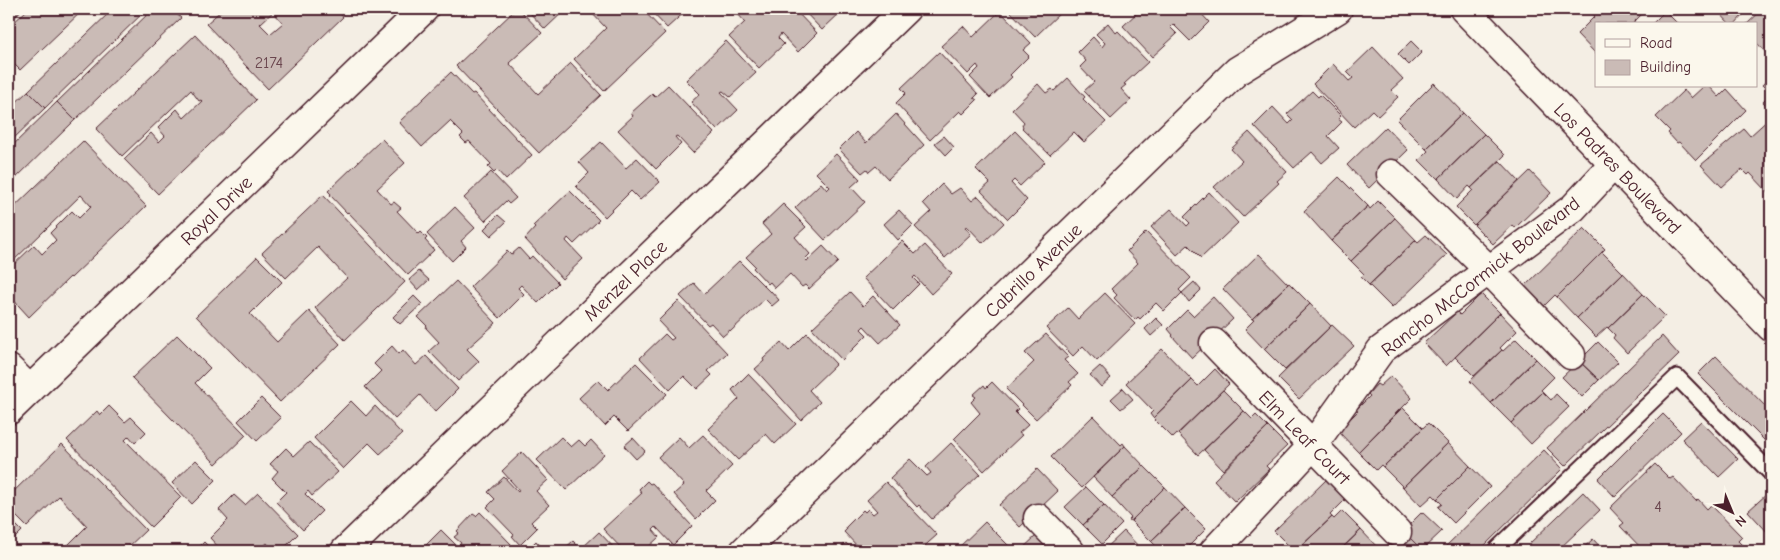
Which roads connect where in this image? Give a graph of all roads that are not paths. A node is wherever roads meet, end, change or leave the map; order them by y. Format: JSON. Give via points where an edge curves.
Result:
{"nodes":[{"id":1,"x":424,"y":9,"type":"edge"},
{"id":2,"x":906,"y":9,"type":"edge"},
{"id":3,"x":1338,"y":9,"type":"edge"},
{"id":4,"x":1464,"y":9,"type":"edge"},
{"id":5,"x":1614,"y":164,"type":"junction"},
{"id":6,"x":1390,"y":174,"type":"dead end"},
{"id":7,"x":1489,"y":270,"type":"junction"},
{"id":8,"x":1771,"y":327,"type":"edge"},
{"id":9,"x":1214,"y":343,"type":"dead end"},
{"id":10,"x":1571,"y":355,"type":"dead end"},
{"id":11,"x":9,"y":369,"type":"edge"},
{"id":12,"x":30,"y":390,"type":"junction"},
{"id":13,"x":9,"y":410,"type":"edge"},
{"id":14,"x":1313,"y":445,"type":"junction"},
{"id":15,"x":1771,"y":473,"type":"edge"},
{"id":16,"x":1038,"y":518,"type":"dead end"},
{"id":17,"x":1397,"y":532,"type":"dead end"},
{"id":18,"x":345,"y":551,"type":"edge"},
{"id":19,"x":744,"y":551,"type":"edge"},
{"id":20,"x":1070,"y":551,"type":"edge"},
{"id":21,"x":1214,"y":551,"type":"edge"},
{"id":22,"x":1495,"y":551,"type":"edge"}],
"edges":[{"from":1,"to":12,"type":"street","name":"Royal Drive"},
{"from":2,"to":18,"type":"street","name":"Menzel Place"},
{"from":3,"to":19,"type":"street","name":"Cabrillo Avenue","via":[[1237,71]]},
{"from":4,"to":5,"type":"street","name":"Los Padres Boulevard"},
{"from":5,"to":7,"type":"street","name":"Rancho McCormick Boulevard","via":[[1573,208]]},
{"from":5,"to":8,"type":"street","name":"Los Padres Boulevard"},
{"from":6,"to":7,"type":"street"},
{"from":7,"to":10,"type":"street"},
{"from":7,"to":14,"type":"street","name":"Rancho McCormick Boulevard","via":[[1381,350]]},
{"from":9,"to":14,"type":"street","name":"Elm Leaf Court"},
{"from":11,"to":12,"type":"street"},
{"from":12,"to":13,"type":"street","name":"Royal Drive"},
{"from":14,"to":17,"type":"street","name":"Elm Leaf Court"},
{"from":14,"to":21,"type":"street","name":"Rancho McCormick Boulevard"},
{"from":15,"to":22,"type":"lane","via":[[1677,377]]},
{"from":16,"to":20,"type":"street"}]}
